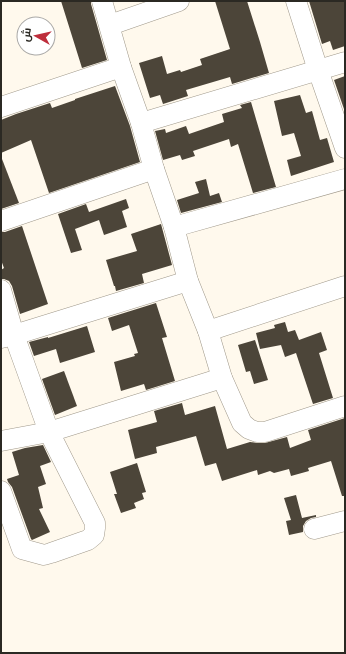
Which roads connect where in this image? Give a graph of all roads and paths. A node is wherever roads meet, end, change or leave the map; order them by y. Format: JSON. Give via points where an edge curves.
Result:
{"nodes":[{"id":1,"x":102,"y":1,"type":"edge"},
{"id":2,"x":179,"y":1,"type":"edge"},
{"id":3,"x":296,"y":1,"type":"edge"},
{"id":4,"x":110,"y":25,"type":"junction"},
{"id":5,"x":345,"y":62,"type":"edge"},
{"id":6,"x":121,"y":67,"type":"junction"},
{"id":7,"x":318,"y":70,"type":"junction"},
{"id":8,"x":1,"y":107,"type":"edge"},
{"id":9,"x":141,"y":123,"type":"junction"},
{"id":10,"x":345,"y":148,"type":"edge"},
{"id":11,"x":154,"y":169,"type":"junction"},
{"id":12,"x":345,"y":178,"type":"edge"},
{"id":13,"x":1,"y":221,"type":"edge"},
{"id":14,"x":174,"y":227,"type":"junction"},
{"id":15,"x":188,"y":280,"type":"junction"},
{"id":16,"x":345,"y":286,"type":"edge"},
{"id":17,"x":1,"y":290,"type":"edge"},
{"id":18,"x":208,"y":331,"type":"junction"},
{"id":19,"x":7,"y":336,"type":"edge"},
{"id":20,"x":222,"y":378,"type":"junction"},
{"id":21,"x":345,"y":406,"type":"edge"},
{"id":22,"x":49,"y":432,"type":"junction"},
{"id":23,"x":1,"y":441,"type":"edge"},
{"id":24,"x":1,"y":491,"type":"edge"},
{"id":25,"x":345,"y":520,"type":"edge"},
{"id":26,"x":314,"y":529,"type":"dead end"}],
"edges":[{"from":1,"to":4,"type":"street"},
{"from":2,"to":4,"type":"street"},
{"from":3,"to":7,"type":"street"},
{"from":4,"to":6,"type":"street"},
{"from":5,"to":7,"type":"street"},
{"from":6,"to":8,"type":"street"},
{"from":6,"to":9,"type":"street"},
{"from":7,"to":9,"type":"street"},
{"from":7,"to":10,"type":"street"},
{"from":9,"to":11,"type":"street"},
{"from":11,"to":13,"type":"street"},
{"from":11,"to":14,"type":"street"},
{"from":12,"to":14,"type":"street"},
{"from":14,"to":15,"type":"street"},
{"from":15,"to":18,"type":"street"},
{"from":15,"to":19,"type":"street"},
{"from":16,"to":18,"type":"street"},
{"from":17,"to":19,"type":"street"},
{"from":18,"to":20,"type":"street"},
{"from":19,"to":22,"type":"street"},
{"from":20,"to":21,"type":"street","via":[[242,423],[257,432],[265,432]]},
{"from":20,"to":22,"type":"street"},
{"from":22,"to":23,"type":"street"},
{"from":22,"to":24,"type":"street","via":[[95,523],[94,535],[88,540],[52,554],[44,555],[22,549]]},
{"from":25,"to":26,"type":"street"}]}
